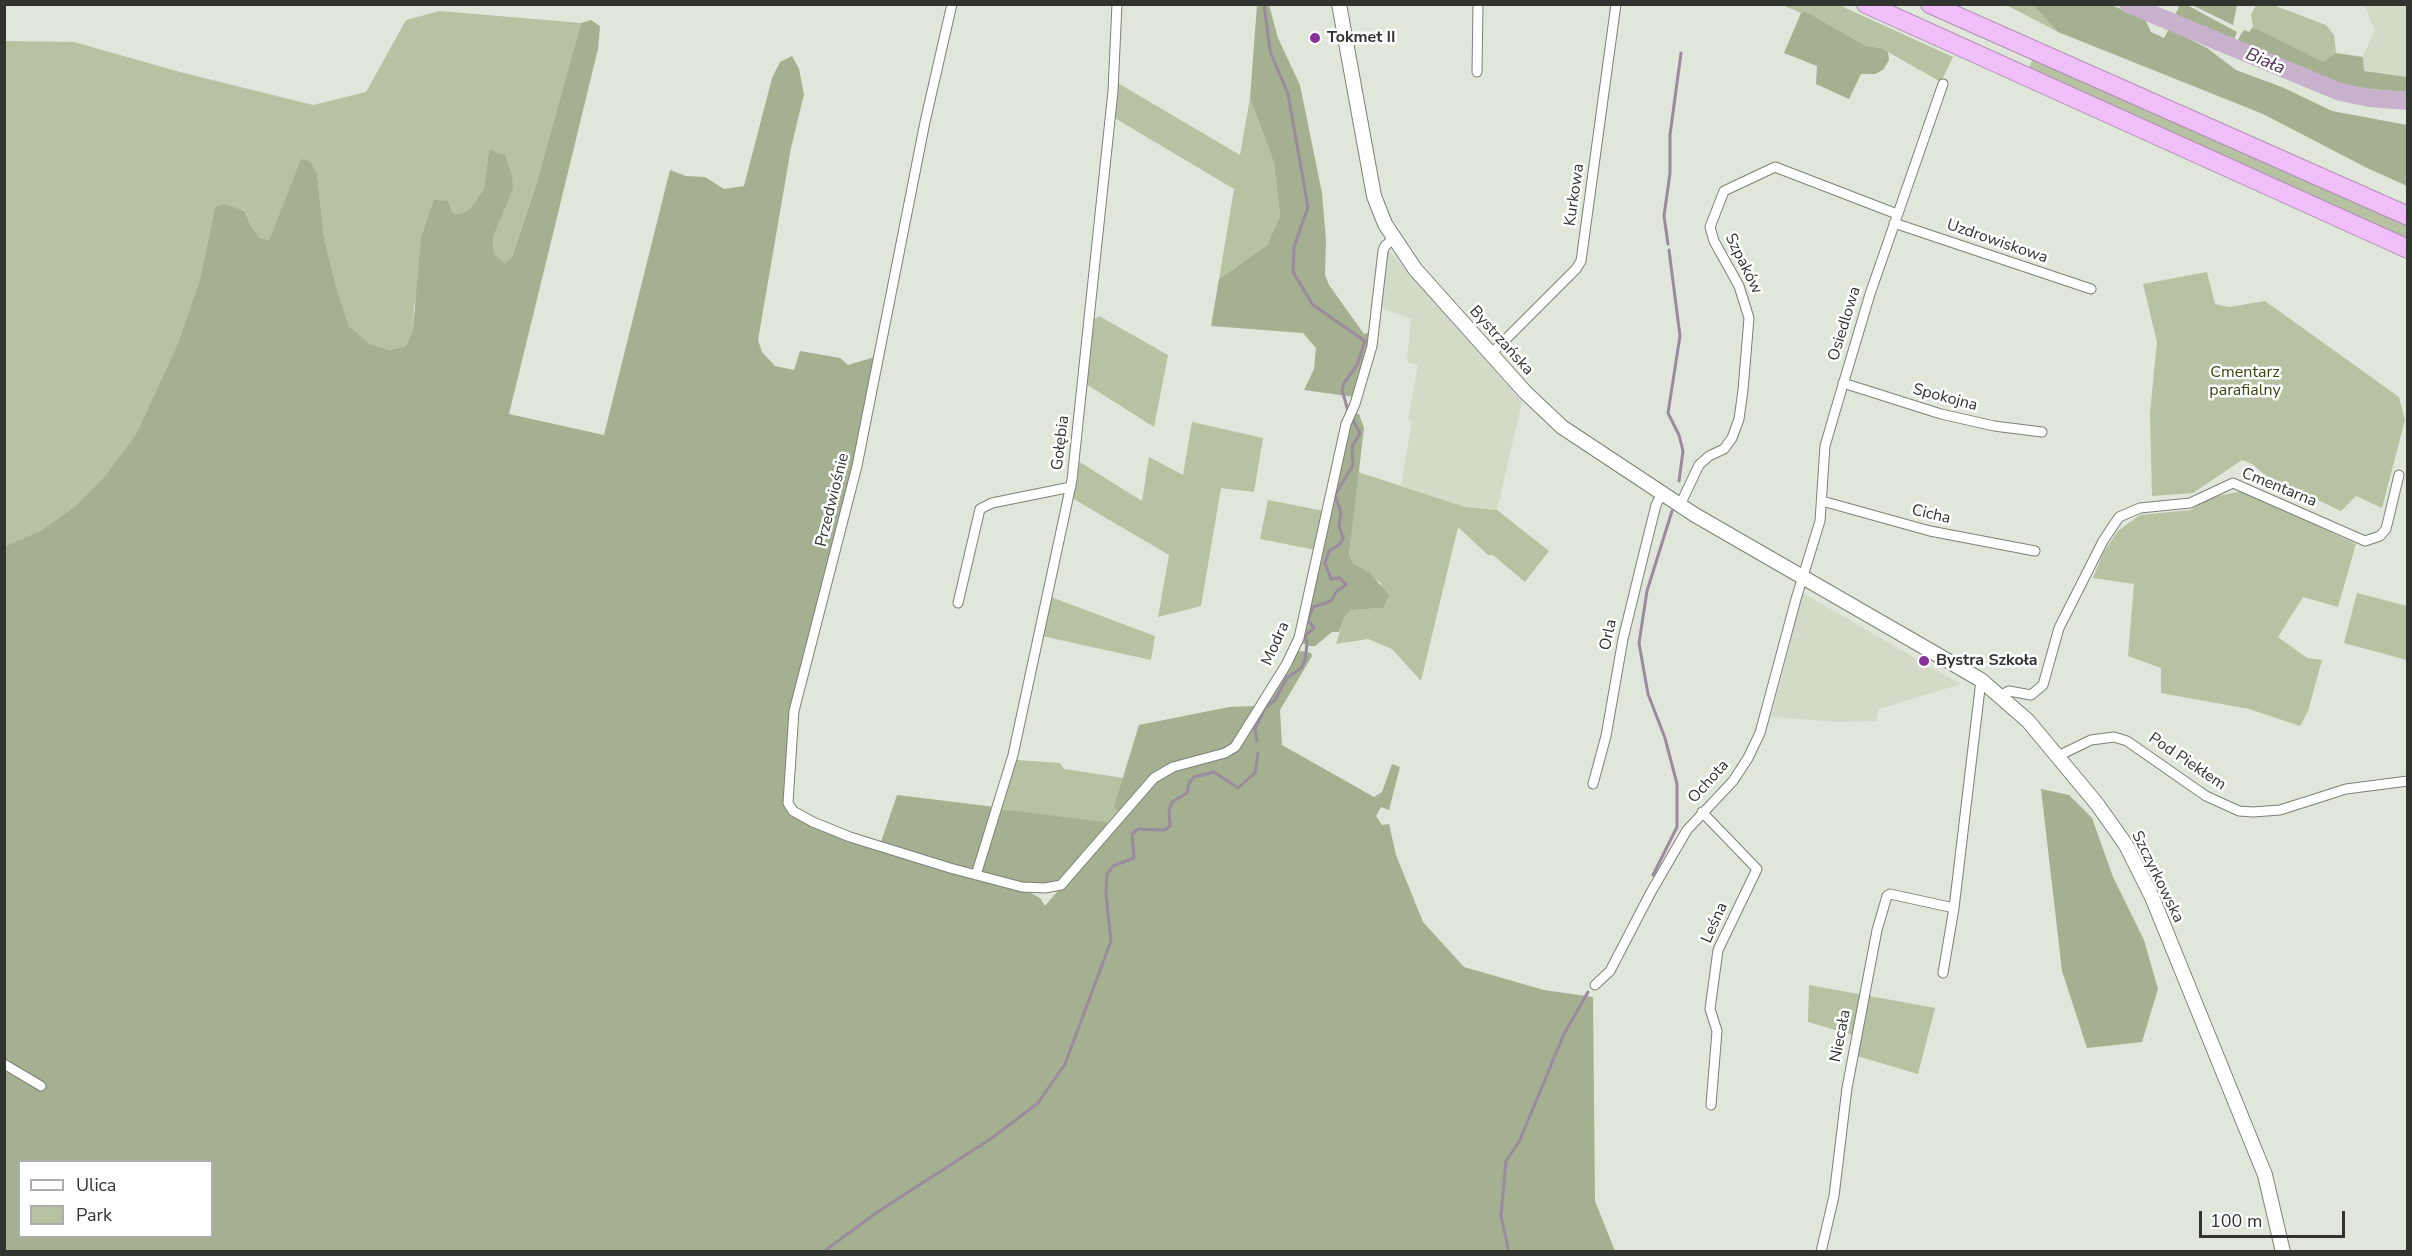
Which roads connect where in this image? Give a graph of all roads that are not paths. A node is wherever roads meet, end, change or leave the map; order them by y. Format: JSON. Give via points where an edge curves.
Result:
{"nodes":[{"id":1,"x":952,"y":4,"type":"edge"},
{"id":2,"x":1117,"y":4,"type":"edge"},
{"id":3,"x":1339,"y":4,"type":"edge"},
{"id":4,"x":1478,"y":4,"type":"edge"},
{"id":5,"x":1616,"y":4,"type":"edge"},
{"id":6,"x":1866,"y":4,"type":"edge"},
{"id":7,"x":1930,"y":4,"type":"edge"},
{"id":8,"x":1477,"y":72,"type":"dead end"},
{"id":9,"x":1943,"y":84,"type":"dead end"},
{"id":10,"x":2408,"y":216,"type":"edge"},
{"id":11,"x":1896,"y":219,"type":"junction"},
{"id":12,"x":1393,"y":239,"type":"junction"},
{"id":13,"x":2408,"y":249,"type":"edge"},
{"id":14,"x":2091,"y":289,"type":"dead end"},
{"id":15,"x":1491,"y":354,"type":"junction"},
{"id":16,"x":1843,"y":383,"type":"junction"},
{"id":17,"x":2042,"y":432,"type":"dead end"},
{"id":18,"x":2401,"y":479,"type":"edge"},
{"id":19,"x":1071,"y":487,"type":"junction"},
{"id":20,"x":1662,"y":493,"type":"junction"},
{"id":21,"x":1822,"y":501,"type":"junction"},
{"id":22,"x":1680,"y":505,"type":"junction"},
{"id":23,"x":2035,"y":550,"type":"dead end"},
{"id":24,"x":1803,"y":579,"type":"junction"},
{"id":25,"x":958,"y":603,"type":"dead end"},
{"id":26,"x":1981,"y":680,"type":"junction"},
{"id":27,"x":2001,"y":695,"type":"junction"},
{"id":28,"x":2058,"y":756,"type":"junction"},
{"id":29,"x":2408,"y":781,"type":"edge"},
{"id":30,"x":1593,"y":784,"type":"dead end"},
{"id":31,"x":1702,"y":812,"type":"junction"},
{"id":32,"x":976,"y":875,"type":"junction"},
{"id":33,"x":1954,"y":908,"type":"junction"},
{"id":34,"x":1943,"y":973,"type":"dead end"},
{"id":35,"x":1595,"y":985,"type":"dead end"},
{"id":36,"x":4,"y":1064,"type":"edge"},
{"id":37,"x":41,"y":1086,"type":"dead end"},
{"id":38,"x":1711,"y":1105,"type":"dead end"},
{"id":39,"x":1821,"y":1251,"type":"edge"},
{"id":40,"x":2283,"y":1251,"type":"edge"}],
"edges":[{"from":1,"to":32,"type":"street","name":"Przedwiośnie","via":[[857,466],[794,711],[788,803],[800,815],[850,837]]},
{"from":2,"to":19,"type":"street","name":"Gołębia","via":[[1113,91]]},
{"from":3,"to":12,"type":"main road","name":"Bystrzańska","via":[[1374,196]]},
{"from":4,"to":8,"type":"street"},
{"from":5,"to":15,"type":"street","name":"Kurkowa","via":[[1580,265]]},
{"from":6,"to":13,"type":"highway"},
{"from":7,"to":10,"type":"highway"},
{"from":9,"to":11,"type":"street","name":"Osiedlowa"},
{"from":11,"to":14,"type":"street","name":"Uzdrowiskowa"},
{"from":11,"to":16,"type":"street","name":"Osiedlowa"},
{"from":11,"to":22,"type":"street","name":"Szpaków","via":[[1775,167],[1732,187],[1720,197],[1710,227],[1742,293],[1749,318],[1744,380],[1732,438],[1724,449],[1699,465]]},
{"from":12,"to":15,"type":"main road","name":"Bystrzańska"},
{"from":12,"to":32,"type":"street","name":"Modra","via":[[1383,251],[1372,346],[1348,418],[1296,645],[1238,743],[1225,753],[1173,767],[1154,778],[1061,885],[1030,889]]},
{"from":15,"to":20,"type":"main road","name":"Bystrzańska","via":[[1562,428]]},
{"from":16,"to":17,"type":"street","name":"Spokojna","via":[[1941,414]]},
{"from":16,"to":21,"type":"street","name":"Osiedlowa","via":[[1825,446]]},
{"from":18,"to":27,"type":"street","name":"Cmentarna","via":[[2386,529],[2366,541],[2233,483],[2190,503],[2140,508],[2119,517],[2059,628],[2043,685],[2031,695],[2009,691]]},
{"from":19,"to":25,"type":"street","via":[[992,503],[980,509]]},
{"from":19,"to":32,"type":"street","name":"Gołębia","via":[[1013,755]]},
{"from":20,"to":22,"type":"main road","name":"Bystrzańska"},
{"from":20,"to":30,"type":"street","name":"Orla","via":[[1623,639],[1606,736]]},
{"from":21,"to":23,"type":"street","name":"Cicha","via":[[1930,531]]},
{"from":21,"to":24,"type":"street","name":"Osiedlowa"},
{"from":22,"to":24,"type":"main road","name":"Bystrzańska"},
{"from":24,"to":26,"type":"main road","name":"Szczyrkowska"},
{"from":24,"to":31,"type":"street","name":"Ochota","via":[[1755,745],[1733,781]]},
{"from":26,"to":27,"type":"main road","name":"Szczyrkowska"},
{"from":26,"to":33,"type":"street"},
{"from":27,"to":28,"type":"main road","name":"Szczyrkowska"},
{"from":28,"to":29,"type":"street","name":"Pod Piekłem","via":[[2091,740],[2114,737],[2156,758],[2206,796],[2239,811],[2253,812],[2280,810],[2346,789]]},
{"from":28,"to":40,"type":"main road","name":"Szczyrkowska","via":[[2115,829],[2152,897],[2265,1175]]},
{"from":31,"to":35,"type":"street","name":"Ochota","via":[[1651,892],[1610,971]]},
{"from":31,"to":38,"type":"street","name":"Leśna","via":[[1757,869],[1718,950],[1710,1009],[1717,1031]]},
{"from":33,"to":34,"type":"street"},
{"from":33,"to":39,"type":"street","name":"Niecała","via":[[1887,896],[1849,1077],[1834,1196]]},
{"from":36,"to":37,"type":"street"}]}
